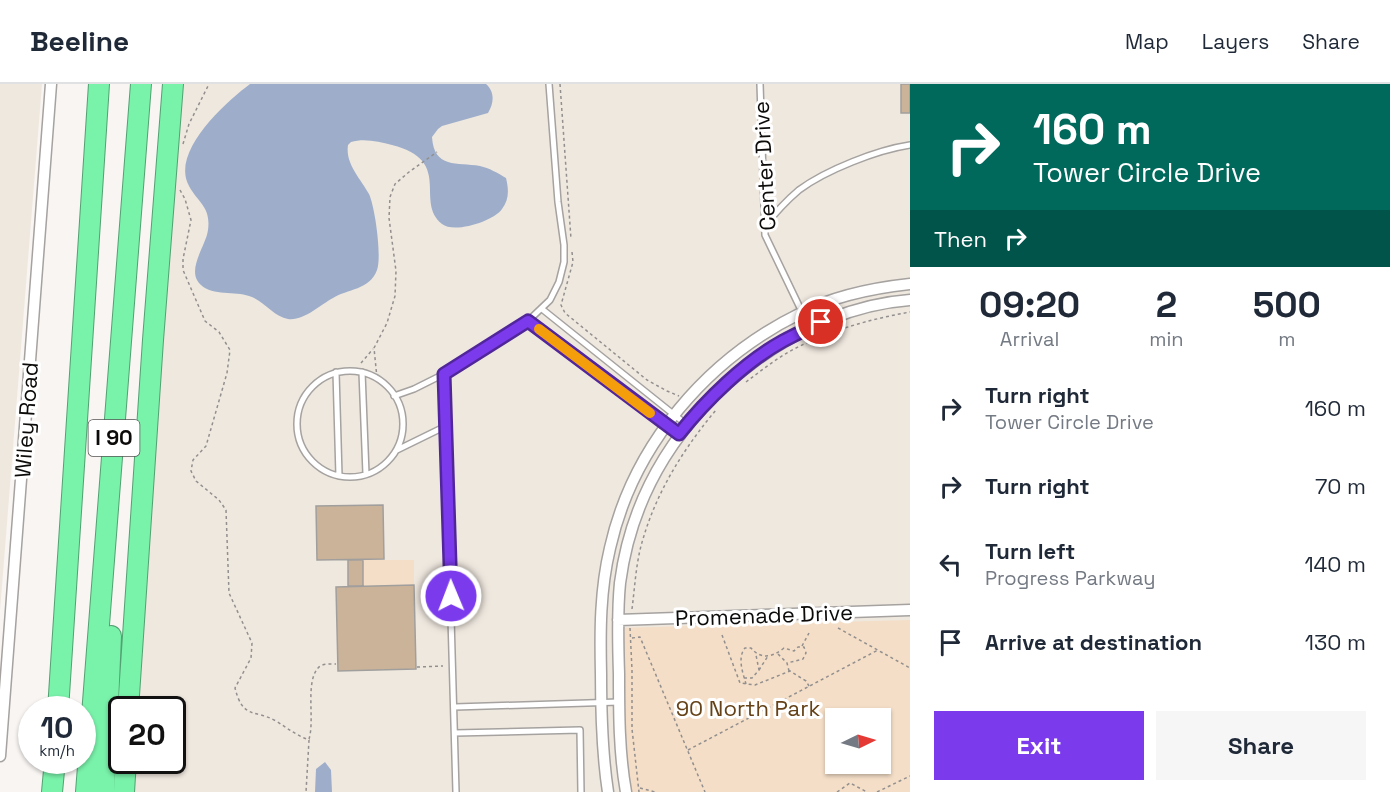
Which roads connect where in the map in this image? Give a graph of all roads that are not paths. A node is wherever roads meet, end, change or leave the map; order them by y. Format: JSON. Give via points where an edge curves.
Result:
{"nodes":[{"id":1,"x":51,"y":84,"type":"edge"},
{"id":2,"x":99,"y":84,"type":"edge"},
{"id":3,"x":141,"y":84,"type":"edge"},
{"id":4,"x":173,"y":84,"type":"edge"},
{"id":5,"x":549,"y":84,"type":"edge"},
{"id":6,"x":760,"y":84,"type":"edge"},
{"id":7,"x":910,"y":145,"type":"edge"},
{"id":8,"x":893,"y":148,"type":"junction"},
{"id":9,"x":910,"y":150,"type":"edge"},
{"id":10,"x":764,"y":227,"type":"junction"},
{"id":11,"x":128,"y":258,"type":"junction"},
{"id":12,"x":910,"y":284,"type":"edge"},
{"id":13,"x":910,"y":300,"type":"edge"},
{"id":14,"x":542,"y":309,"type":"junction"},
{"id":15,"x":802,"y":312,"type":"junction"},
{"id":16,"x":528,"y":321,"type":"junction"},
{"id":17,"x":336,"y":372,"type":"junction"},
{"id":18,"x":362,"y":372,"type":"junction"},
{"id":19,"x":444,"y":374,"type":"junction"},
{"id":20,"x":394,"y":396,"type":"junction"},
{"id":21,"x":674,"y":415,"type":"junction"},
{"id":22,"x":687,"y":424,"type":"junction"},
{"id":23,"x":666,"y":425,"type":"junction"},
{"id":24,"x":446,"y":426,"type":"junction"},
{"id":25,"x":679,"y":434,"type":"junction"},
{"id":26,"x":397,"y":450,"type":"junction"},
{"id":27,"x":366,"y":474,"type":"junction"},
{"id":28,"x":339,"y":476,"type":"junction"},
{"id":29,"x":910,"y":609,"type":"edge"},
{"id":30,"x":618,"y":620,"type":"junction"},
{"id":31,"x":59,"y":696,"type":"edge"},
{"id":32,"x":129,"y":696,"type":"edge"},
{"id":33,"x":619,"y":702,"type":"junction"},
{"id":34,"x":601,"y":703,"type":"junction"},
{"id":35,"x":455,"y":707,"type":"junction"},
{"id":36,"x":455,"y":733,"type":"junction"},
{"id":37,"x":0,"y":756,"type":"edge"},
{"id":38,"x":53,"y":774,"type":"edge"},
{"id":39,"x":125,"y":774,"type":"edge"},
{"id":40,"x":52,"y":792,"type":"edge"},
{"id":41,"x":86,"y":792,"type":"edge"},
{"id":42,"x":104,"y":792,"type":"edge"},
{"id":43,"x":124,"y":792,"type":"edge"},
{"id":44,"x":456,"y":792,"type":"edge"},
{"id":45,"x":581,"y":792,"type":"edge"},
{"id":46,"x":608,"y":792,"type":"edge"},
{"id":47,"x":626,"y":792,"type":"edge"}],
"edges":[{"from":1,"to":37,"type":"street","name":"Wiley Road"},
{"from":2,"to":31,"type":"highway","number":"I 90"},
{"from":3,"to":11,"type":"highway","number":"I 90"},
{"from":4,"to":32,"type":"highway"},
{"from":5,"to":14,"type":"lane","via":[[564,262],[559,282]]},
{"from":6,"to":10,"type":"lane","name":"Center Drive"},
{"from":7,"to":8,"type":"lane"},
{"from":8,"to":9,"type":"lane"},
{"from":8,"to":10,"type":"lane","via":[[800,189]]},
{"from":10,"to":15,"type":"lane","name":"Center Drive","via":[[769,246]]},
{"from":11,"to":41,"type":"highway","number":"I 90"},
{"from":11,"to":42,"type":"highway"},
{"from":12,"to":15,"type":"street","via":[[883,287]]},
{"from":13,"to":22,"type":"street","via":[[854,311],[781,342],[727,382]]},
{"from":14,"to":16,"type":"lane"},
{"from":14,"to":21,"type":"lane"},
{"from":15,"to":21,"type":"street","via":[[762,334],[708,376]]},
{"from":16,"to":19,"type":"lane"},
{"from":16,"to":23,"type":"lane"},
{"from":17,"to":18,"type":"lane"},
{"from":17,"to":28,"type":"lane"},
{"from":17,"to":28,"type":"lane","via":[[320,379],[308,391],[297,424],[300,442],[309,457],[322,469]]},
{"from":18,"to":20,"type":"lane","via":[[388,385]]},
{"from":18,"to":27,"type":"lane"},
{"from":19,"to":20,"type":"lane"},
{"from":19,"to":24,"type":"lane"},
{"from":20,"to":26,"type":"lane","via":[[403,412],[404,430]]},
{"from":21,"to":22,"type":"lane"},
{"from":21,"to":23,"type":"street"},
{"from":22,"to":25,"type":"street"},
{"from":23,"to":25,"type":"lane"},
{"from":23,"to":34,"type":"street","via":[[636,473],[610,547],[600,615]]},
{"from":24,"to":26,"type":"lane"},
{"from":24,"to":35,"type":"lane"},
{"from":25,"to":30,"type":"street","via":[[649,484],[638,513],[624,561]]},
{"from":26,"to":27,"type":"lane","via":[[388,462]]},
{"from":27,"to":28,"type":"lane"},
{"from":29,"to":30,"type":"street","name":"Promenade Drive"},
{"from":30,"to":33,"type":"street"},
{"from":33,"to":34,"type":"lane"},
{"from":33,"to":47,"type":"street"},
{"from":34,"to":35,"type":"lane"},
{"from":34,"to":46,"type":"street"},
{"from":35,"to":36,"type":"lane"},
{"from":36,"to":44,"type":"lane"},
{"from":36,"to":45,"type":"lane","via":[[579,730]]},
{"from":38,"to":40,"type":"highway"},
{"from":39,"to":43,"type":"highway"}]}
